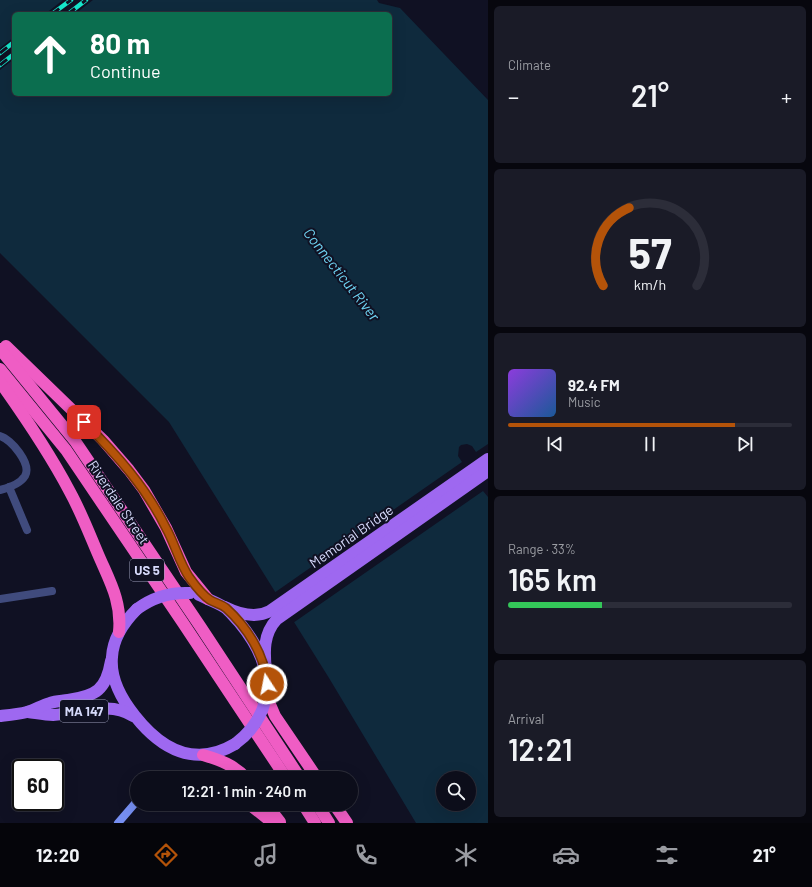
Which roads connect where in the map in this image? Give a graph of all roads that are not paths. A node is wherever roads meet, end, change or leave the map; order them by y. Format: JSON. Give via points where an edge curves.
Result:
{"nodes":[{"id":1,"x":0,"y":341,"type":"edge"},
{"id":2,"x":0,"y":348,"type":"edge"},
{"id":3,"x":0,"y":368,"type":"edge"},
{"id":4,"x":0,"y":382,"type":"edge"},
{"id":5,"x":2,"y":437,"type":"edge"},
{"id":6,"x":488,"y":459,"type":"edge"},
{"id":7,"x":488,"y":471,"type":"edge"},
{"id":8,"x":9,"y":487,"type":"junction"},
{"id":9,"x":0,"y":490,"type":"edge"},
{"id":10,"x":27,"y":530,"type":"dead end"},
{"id":11,"x":52,"y":591,"type":"dead end"},
{"id":12,"x":0,"y":599,"type":"edge"},
{"id":13,"x":208,"y":599,"type":"junction"},
{"id":14,"x":225,"y":607,"type":"junction"},
{"id":15,"x":119,"y":632,"type":"junction"},
{"id":16,"x":112,"y":658,"type":"junction"},
{"id":17,"x":266,"y":671,"type":"junction"},
{"id":18,"x":266,"y":698,"type":"junction"},
{"id":19,"x":28,"y":712,"type":"junction"},
{"id":20,"x":0,"y":716,"type":"edge"},
{"id":21,"x":138,"y":719,"type":"junction"},
{"id":22,"x":203,"y":755,"type":"junction"},
{"id":23,"x":239,"y":771,"type":"edge"},
{"id":24,"x":281,"y":771,"type":"edge"},
{"id":25,"x":295,"y":771,"type":"edge"},
{"id":26,"x":312,"y":771,"type":"edge"},
{"id":27,"x":130,"y":809,"type":"edge"},
{"id":28,"x":258,"y":811,"type":"edge"},
{"id":29,"x":271,"y":811,"type":"edge"},
{"id":30,"x":307,"y":811,"type":"edge"},
{"id":31,"x":321,"y":811,"type":"edge"},
{"id":32,"x":339,"y":811,"type":"edge"},
{"id":33,"x":118,"y":823,"type":"edge"},
{"id":34,"x":273,"y":823,"type":"edge"},
{"id":35,"x":280,"y":823,"type":"edge"},
{"id":36,"x":315,"y":823,"type":"edge"},
{"id":37,"x":329,"y":823,"type":"edge"},
{"id":38,"x":347,"y":823,"type":"edge"}],
"edges":[{"from":1,"to":13,"type":"highway","via":[[124,464],[158,512],[186,572]]},
{"from":2,"to":25,"type":"highway","name":"Riverdale Street","number":"US 5","via":[[75,441]]},
{"from":3,"to":24,"type":"highway","name":"Riverdale Street","number":"US 5","via":[[66,450]]},
{"from":4,"to":15,"type":"highway","via":[[42,444],[76,504],[118,602]]},
{"from":5,"to":8,"type":"street","via":[[10,441],[23,458],[26,468],[25,476]]},
{"from":6,"to":14,"type":"main road","name":"Memorial Bridge","via":[[267,612],[248,615]]},
{"from":7,"to":17,"type":"main road","name":"Memorial Bridge","via":[[274,622],[265,644]]},
{"from":8,"to":9,"type":"street"},
{"from":8,"to":10,"type":"street"},
{"from":11,"to":12,"type":"street"},
{"from":13,"to":14,"type":"main road","name":"Memorial Bridge"},
{"from":13,"to":15,"type":"main road","name":"Memorial Bridge","bridge":true,"via":[[190,593],[172,593],[150,600],[137,609]]},
{"from":14,"to":17,"type":"main road","via":[[253,641]]},
{"from":15,"to":16,"type":"main road","name":"Memorial Bridge"},
{"from":16,"to":19,"type":"main road","number":"MA 147","via":[[106,678],[95,693],[85,698],[51,702]]},
{"from":16,"to":21,"type":"main road","via":[[120,693]]},
{"from":17,"to":18,"type":"main road","name":"Memorial Bridge"},
{"from":18,"to":22,"type":"main road","bridge":true,"via":[[261,713],[249,732],[220,752]]},
{"from":18,"to":26,"type":"highway","via":[[275,716]]},
{"from":19,"to":20,"type":"main road","number":"MA 147"},
{"from":19,"to":21,"type":"main road","number":"MA 147","via":[[52,715],[108,708],[124,711]]},
{"from":21,"to":22,"type":"main road","via":[[170,748]]},
{"from":22,"to":23,"type":"highway","via":[[232,765]]},
{"from":27,"to":33,"type":"street"},
{"from":28,"to":34,"type":"highway"},
{"from":29,"to":35,"type":"highway"},
{"from":30,"to":36,"type":"highway"},
{"from":31,"to":37,"type":"highway"},
{"from":32,"to":38,"type":"highway"}]}
